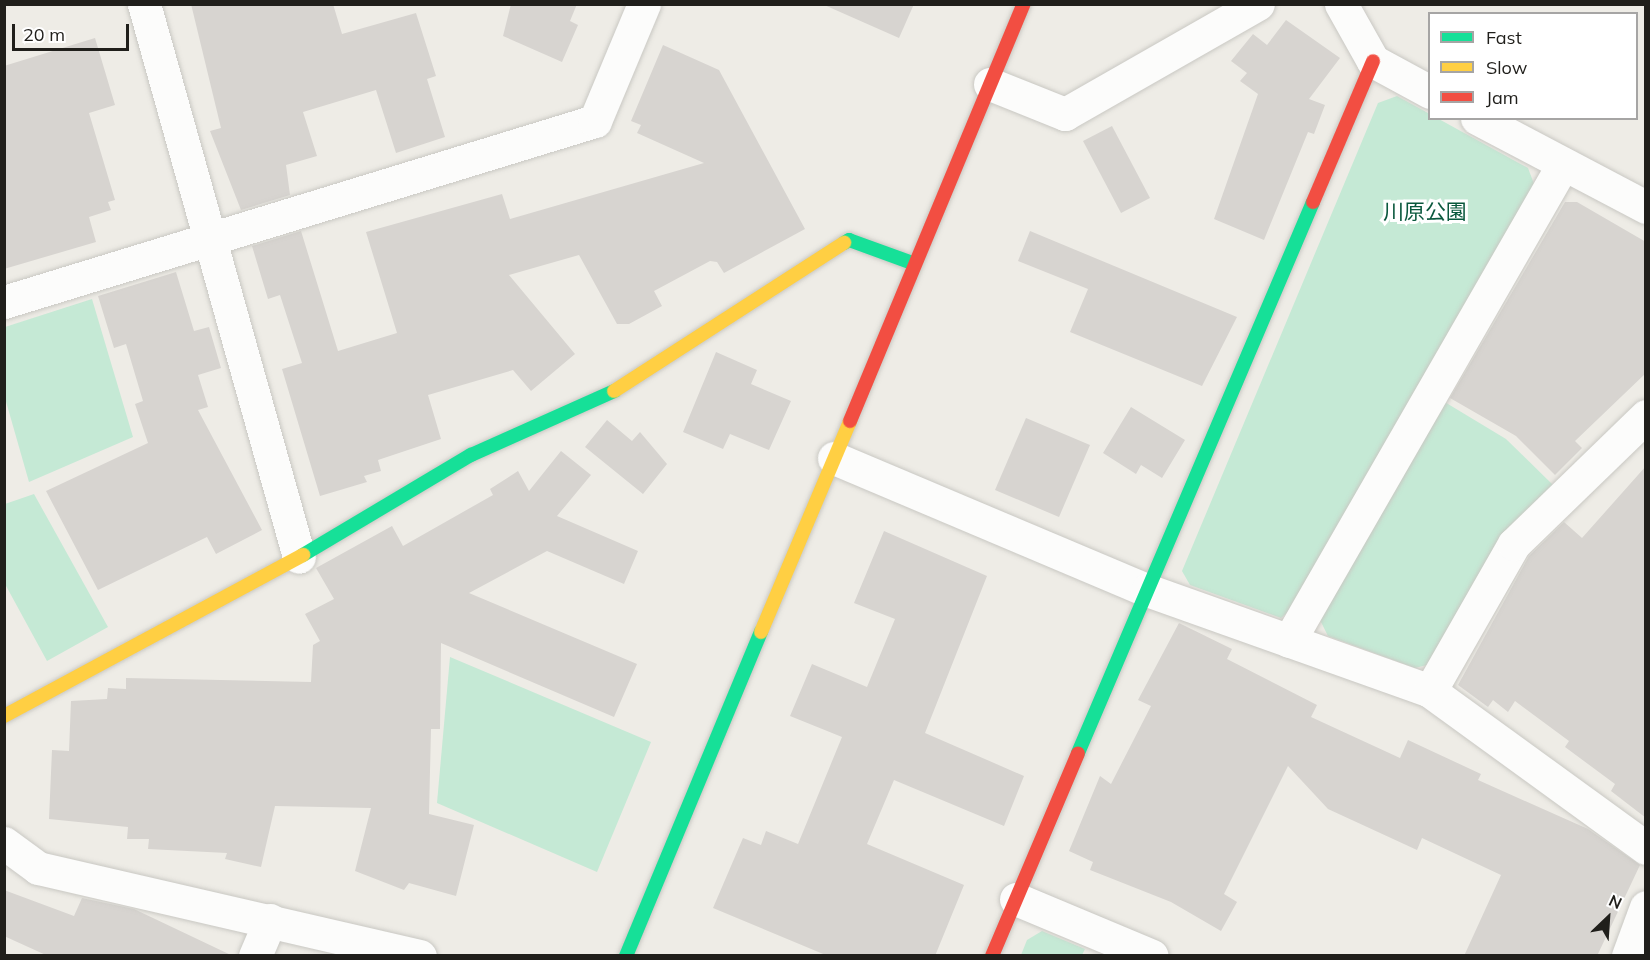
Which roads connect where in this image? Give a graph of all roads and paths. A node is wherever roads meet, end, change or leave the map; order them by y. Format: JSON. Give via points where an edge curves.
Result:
{"nodes":[{"id":1,"x":144,"y":4,"type":"edge"},
{"id":2,"x":644,"y":4,"type":"edge"},
{"id":3,"x":1024,"y":4,"type":"edge"},
{"id":4,"x":1258,"y":4,"type":"edge"},
{"id":5,"x":1341,"y":4,"type":"edge"},
{"id":6,"x":1373,"y":61,"type":"junction"},
{"id":7,"x":990,"y":84,"type":"junction"},
{"id":8,"x":1428,"y":91,"type":"edge"},
{"id":9,"x":1481,"y":120,"type":"edge"},
{"id":10,"x":1562,"y":166,"type":"junction"},
{"id":11,"x":1646,"y":207,"type":"edge"},
{"id":12,"x":209,"y":238,"type":"junction"},
{"id":13,"x":915,"y":264,"type":"junction"},
{"id":14,"x":4,"y":302,"type":"edge"},
{"id":15,"x":1646,"y":416,"type":"edge"},
{"id":16,"x":834,"y":458,"type":"junction"},
{"id":17,"x":299,"y":557,"type":"junction"},
{"id":18,"x":1147,"y":590,"type":"junction"},
{"id":19,"x":1289,"y":641,"type":"junction"},
{"id":20,"x":1430,"y":691,"type":"junction"},
{"id":21,"x":4,"y":716,"type":"edge"},
{"id":22,"x":4,"y":843,"type":"edge"},
{"id":23,"x":1646,"y":848,"type":"edge"},
{"id":24,"x":1016,"y":899,"type":"junction"},
{"id":25,"x":1646,"y":907,"type":"edge"},
{"id":26,"x":270,"y":920,"type":"junction"},
{"id":27,"x":255,"y":956,"type":"edge"},
{"id":28,"x":420,"y":956,"type":"edge"},
{"id":29,"x":626,"y":956,"type":"edge"},
{"id":30,"x":992,"y":956,"type":"edge"},
{"id":31,"x":1152,"y":956,"type":"edge"},
{"id":32,"x":1628,"y":956,"type":"edge"}],
"edges":[{"from":1,"to":12,"type":"street"},
{"from":2,"to":12,"type":"street","via":[[595,121]]},
{"from":3,"to":7,"type":"street"},
{"from":4,"to":7,"type":"street","via":[[1065,114]]},
{"from":5,"to":6,"type":"street"},
{"from":6,"to":8,"type":"street"},
{"from":6,"to":18,"type":"street"},
{"from":7,"to":13,"type":"street"},
{"from":9,"to":10,"type":"street"},
{"from":10,"to":11,"type":"street"},
{"from":10,"to":19,"type":"street"},
{"from":12,"to":14,"type":"street"},
{"from":12,"to":17,"type":"street"},
{"from":13,"to":16,"type":"street"},
{"from":13,"to":17,"type":"street","via":[[849,240],[612,392],[471,455]]},
{"from":15,"to":20,"type":"street","via":[[1514,544]]},
{"from":16,"to":18,"type":"street"},
{"from":16,"to":29,"type":"street"},
{"from":17,"to":21,"type":"street"},
{"from":18,"to":19,"type":"street"},
{"from":18,"to":24,"type":"street"},
{"from":19,"to":20,"type":"street"},
{"from":20,"to":23,"type":"street"},
{"from":22,"to":26,"type":"street","via":[[38,868]]},
{"from":24,"to":30,"type":"street"},
{"from":24,"to":31,"type":"street"},
{"from":25,"to":32,"type":"street"},
{"from":26,"to":27,"type":"street"},
{"from":26,"to":28,"type":"street"}]}
